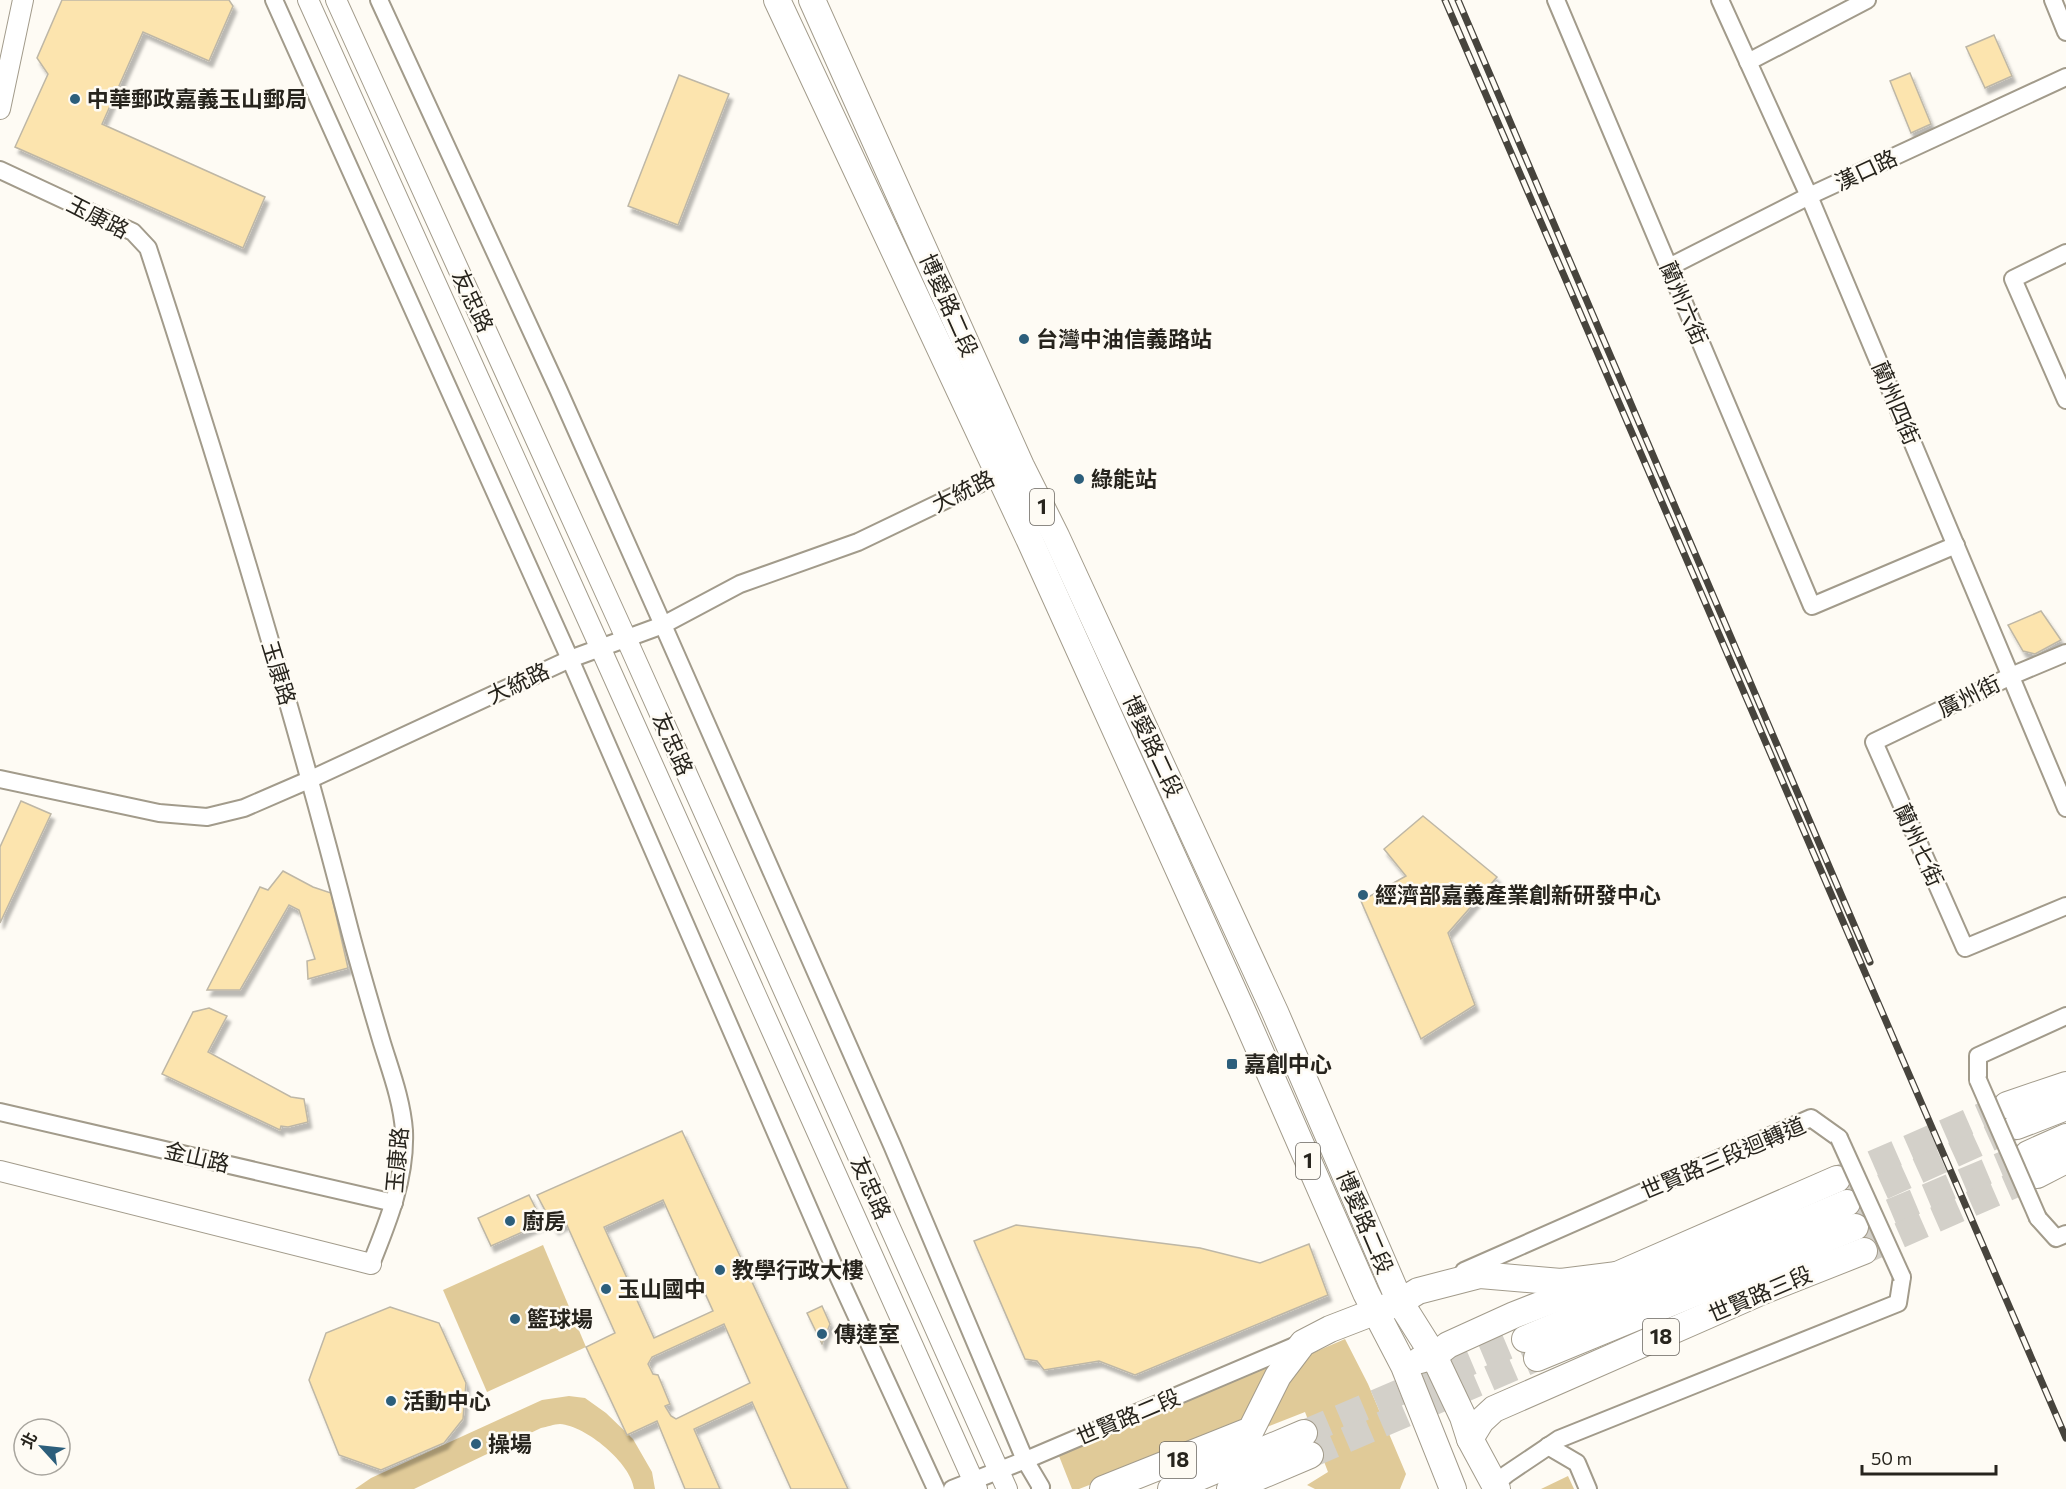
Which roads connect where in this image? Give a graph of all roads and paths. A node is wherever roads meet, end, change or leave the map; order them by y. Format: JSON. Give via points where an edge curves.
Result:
{"nodes":[{"id":1,"x":23,"y":0,"type":"edge"},
{"id":2,"x":274,"y":0,"type":"edge"},
{"id":3,"x":308,"y":0,"type":"edge"},
{"id":4,"x":336,"y":0,"type":"edge"},
{"id":5,"x":379,"y":0,"type":"edge"},
{"id":6,"x":777,"y":0,"type":"edge"},
{"id":7,"x":812,"y":0,"type":"edge"},
{"id":8,"x":1556,"y":0,"type":"edge"},
{"id":9,"x":1720,"y":0,"type":"edge"},
{"id":10,"x":1867,"y":0,"type":"edge"},
{"id":11,"x":2053,"y":0,"type":"edge"},
{"id":12,"x":2066,"y":32,"type":"edge"},
{"id":13,"x":1748,"y":62,"type":"junction"},
{"id":14,"x":2066,"y":77,"type":"edge"},
{"id":15,"x":0,"y":109,"type":"edge"},
{"id":16,"x":0,"y":170,"type":"edge"},
{"id":17,"x":1809,"y":196,"type":"junction"},
{"id":18,"x":2066,"y":253,"type":"edge"},
{"id":19,"x":1669,"y":267,"type":"junction"},
{"id":20,"x":2066,"y":400,"type":"edge"},
{"id":21,"x":1010,"y":470,"type":"junction"},
{"id":22,"x":1956,"y":545,"type":"junction"},
{"id":23,"x":663,"y":625,"type":"junction"},
{"id":24,"x":626,"y":638,"type":"junction"},
{"id":25,"x":600,"y":647,"type":"junction"},
{"id":26,"x":2066,"y":652,"type":"edge"},
{"id":27,"x":570,"y":659,"type":"junction"},
{"id":28,"x":2011,"y":676,"type":"junction"},
{"id":29,"x":1874,"y":742,"type":"joint"},
{"id":30,"x":0,"y":779,"type":"edge"},
{"id":31,"x":311,"y":779,"type":"junction"},
{"id":32,"x":2066,"y":808,"type":"edge"},
{"id":33,"x":2066,"y":906,"type":"edge"},
{"id":34,"x":2066,"y":1016,"type":"edge"},
{"id":35,"x":2066,"y":1085,"type":"edge"},
{"id":36,"x":2066,"y":1107,"type":"edge"},
{"id":37,"x":0,"y":1112,"type":"edge"},
{"id":38,"x":2066,"y":1137,"type":"edge"},
{"id":39,"x":2066,"y":1160,"type":"edge"},
{"id":40,"x":0,"y":1172,"type":"edge"},
{"id":41,"x":1837,"y":1179,"type":"tunnel mouth"},
{"id":42,"x":394,"y":1203,"type":"junction"},
{"id":43,"x":1847,"y":1203,"type":"tunnel mouth"},
{"id":44,"x":1855,"y":1227,"type":"tunnel mouth"},
{"id":45,"x":2066,"y":1234,"type":"edge"},
{"id":46,"x":1864,"y":1251,"type":"tunnel mouth"},
{"id":47,"x":371,"y":1264,"type":"joint"},
{"id":48,"x":1617,"y":1275,"type":"junction"},
{"id":49,"x":1424,"y":1289,"type":"junction"},
{"id":50,"x":1400,"y":1302,"type":"junction"},
{"id":51,"x":1374,"y":1312,"type":"junction"},
{"id":52,"x":1303,"y":1342,"type":"junction"},
{"id":53,"x":1434,"y":1356,"type":"junction"},
{"id":54,"x":1404,"y":1366,"type":"junction"},
{"id":55,"x":1470,"y":1439,"type":"junction"},
{"id":56,"x":1548,"y":1446,"type":"junction"},
{"id":57,"x":1025,"y":1460,"type":"junction"},
{"id":58,"x":998,"y":1471,"type":"junction"},
{"id":59,"x":975,"y":1485,"type":"edge"},
{"id":60,"x":1490,"y":1488,"type":"edge"},
{"id":61,"x":936,"y":1489,"type":"edge"},
{"id":62,"x":952,"y":1489,"type":"edge"},
{"id":63,"x":1007,"y":1489,"type":"edge"},
{"id":64,"x":1040,"y":1489,"type":"edge"},
{"id":65,"x":1103,"y":1489,"type":"edge"},
{"id":66,"x":1171,"y":1489,"type":"edge"},
{"id":67,"x":1230,"y":1489,"type":"edge"},
{"id":68,"x":1453,"y":1489,"type":"edge"},
{"id":69,"x":1588,"y":1489,"type":"edge"}],
"edges":[{"from":1,"to":15,"type":"street"},
{"from":2,"to":27,"type":"street"},
{"from":3,"to":25,"type":"street","name":"友忠路"},
{"from":4,"to":24,"type":"street","name":"友忠路"},
{"from":5,"to":23,"type":"street","name":"友忠路"},
{"from":6,"to":21,"type":"main road","name":"博愛路二段","number":"1"},
{"from":7,"to":21,"type":"main road","name":"博愛路二段","number":"1"},
{"from":8,"to":19,"type":"street","name":"蘭州六街"},
{"from":9,"to":13,"type":"street","name":"蘭州四街"},
{"from":10,"to":13,"type":"street"},
{"from":11,"to":12,"type":"street"},
{"from":13,"to":17,"type":"street","name":"蘭州四街"},
{"from":14,"to":17,"type":"street","name":"漢口路"},
{"from":16,"to":31,"type":"street","name":"玉康路","via":[[133,232],[148,248]]},
{"from":17,"to":19,"type":"street","name":"漢口路"},
{"from":17,"to":22,"type":"street","name":"蘭州四街"},
{"from":18,"to":20,"type":"street","via":[[2013,279]]},
{"from":19,"to":22,"type":"street","name":"蘭州六街","via":[[1812,606]]},
{"from":21,"to":23,"type":"street","name":"大統路","via":[[858,542],[740,584]]},
{"from":21,"to":50,"type":"main road","name":"博愛路二段","number":"1","via":[[1056,536],[1275,1012]]},
{"from":21,"to":51,"type":"main road","name":"博愛路二段","number":"1"},
{"from":22,"to":28,"type":"street","name":"蘭州四街"},
{"from":23,"to":24,"type":"street","name":"大統路"},
{"from":23,"to":57,"type":"street","name":"友忠路","via":[[892,1145]]},
{"from":24,"to":25,"type":"street","name":"大統路"},
{"from":24,"to":58,"type":"street","name":"友忠路"},
{"from":25,"to":27,"type":"street","name":"大統路"},
{"from":25,"to":59,"type":"street","name":"友忠路"},
{"from":26,"to":28,"type":"street","name":"廣州街"},
{"from":27,"to":31,"type":"street","name":"大統路"},
{"from":27,"to":61,"type":"street","via":[[839,1278]]},
{"from":28,"to":29,"type":"street","name":"廣州街"},
{"from":28,"to":32,"type":"street","name":"蘭州四街"},
{"from":29,"to":33,"type":"street","name":"蘭州七街","via":[[1965,948]]},
{"from":30,"to":31,"type":"street","name":"大統路","via":[[159,813],[207,817],[244,808]]},
{"from":31,"to":42,"type":"street","name":"玉康路","via":[[361,975],[397,1092],[404,1131]]},
{"from":34,"to":45,"type":"street","bridge":true,"via":[[1978,1056],[1978,1080],[2038,1218],[2056,1238]]},
{"from":35,"to":36,"type":"main road","via":[[2012,1116]]},
{"from":37,"to":42,"type":"street","name":"金山路"},
{"from":38,"to":39,"type":"main road","via":[[2032,1164]]},
{"from":40,"to":47,"type":"street"},
{"from":41,"to":48,"type":"main road"},
{"from":42,"to":47,"type":"street","name":"玉康路"},
{"from":43,"to":44,"type":"main road","name":"世賢路三段","number":"18","via":[[1531,1348]]},
{"from":46,"to":55,"type":"main road","name":"世賢路三段","number":"18","via":[[1494,1409]]},
{"from":48,"to":49,"type":"main road","via":[[1561,1282],[1480,1275]]},
{"from":48,"to":53,"type":"main road","via":[[1514,1315],[1448,1345]]},
{"from":49,"to":50,"type":"main road"},
{"from":49,"to":56,"type":"street","name":"世賢路三段迴轉道","bridge":true,"via":[[1811,1118],[1839,1138],[1902,1278],[1898,1303]]},
{"from":50,"to":51,"type":"main road"},
{"from":50,"to":53,"type":"main road","name":"博愛路二段","number":"1"},
{"from":51,"to":52,"type":"main road"},
{"from":51,"to":54,"type":"main road","name":"博愛路二段","number":"1"},
{"from":52,"to":57,"type":"street","name":"世賢路二段"},
{"from":52,"to":65,"type":"main road","number":"18","via":[[1278,1376],[1251,1430]]},
{"from":53,"to":54,"type":"main road"},
{"from":53,"to":55,"type":"main road","name":"博愛路二段","number":"1"},
{"from":54,"to":68,"type":"main road","name":"博愛路二段","number":"1"},
{"from":55,"to":60,"type":"main road","name":"博愛路二段","number":"1"},
{"from":56,"to":60,"type":"street"},
{"from":56,"to":69,"type":"street","via":[[1577,1464]]},
{"from":57,"to":58,"type":"street","name":"世賢路二段"},
{"from":57,"to":64,"type":"street","name":"友忠路"},
{"from":58,"to":59,"type":"street","name":"世賢路二段"},
{"from":58,"to":63,"type":"street","name":"友忠路"},
{"from":59,"to":62,"type":"street","name":"世賢路二段"},
{"from":66,"to":67,"type":"main road","number":"18","via":[[1307,1444]]}]}
